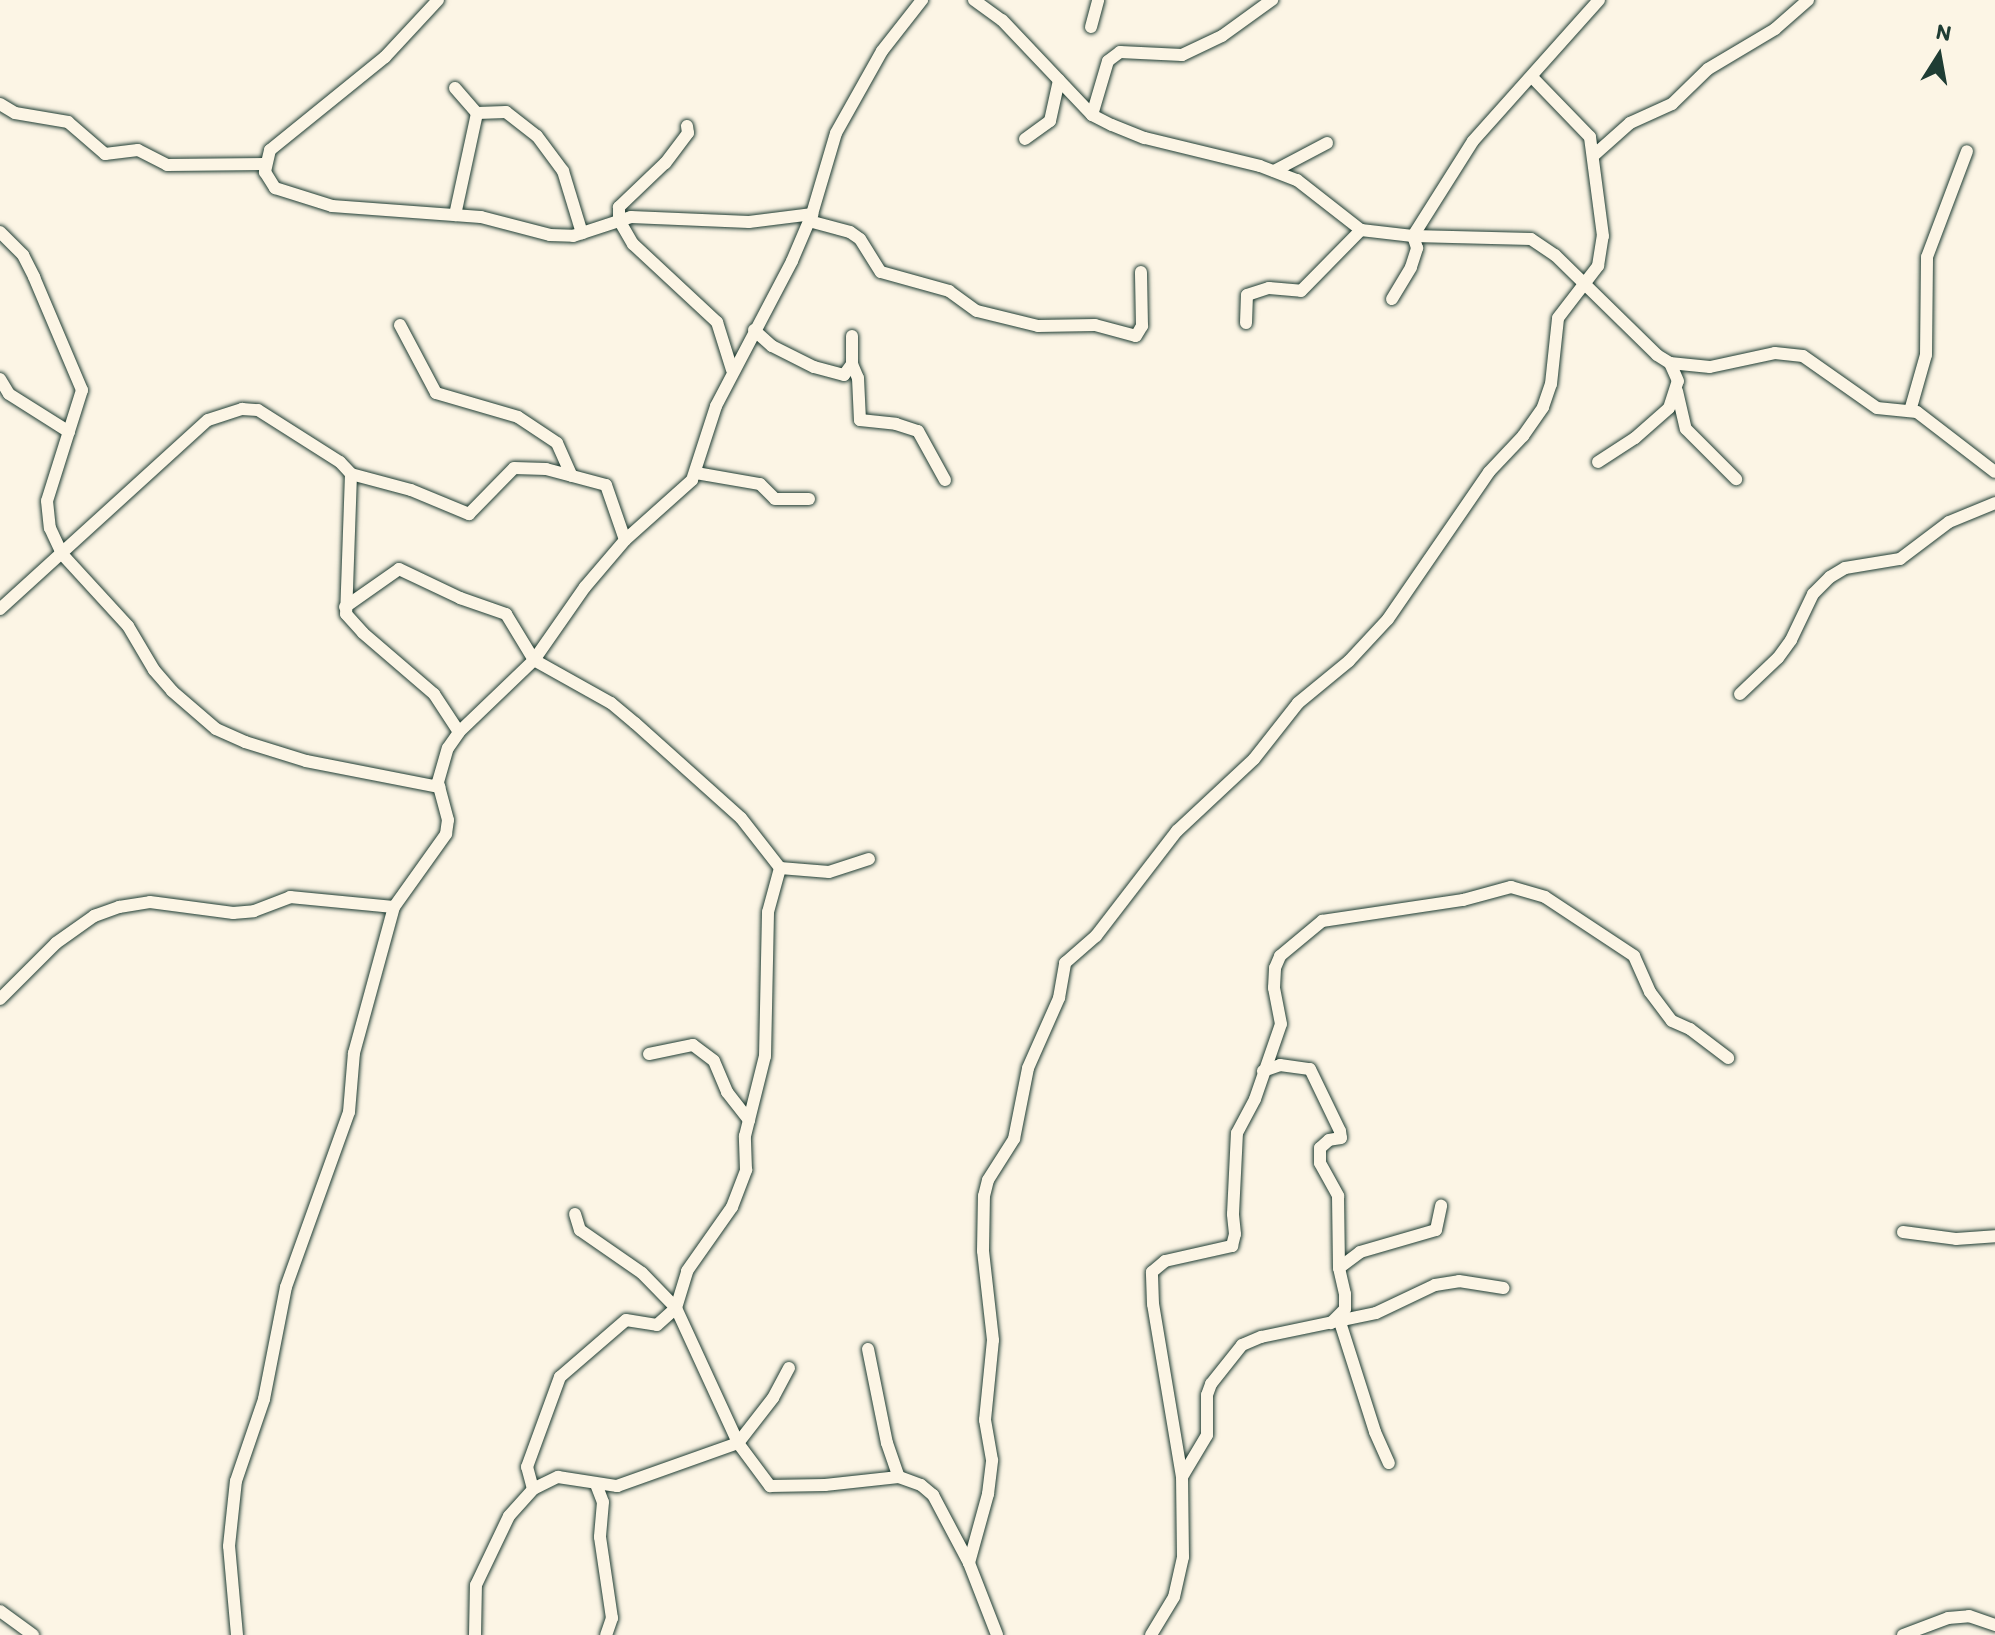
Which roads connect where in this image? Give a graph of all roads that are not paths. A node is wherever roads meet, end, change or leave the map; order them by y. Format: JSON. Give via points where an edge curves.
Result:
{"nodes":[{"id":1,"x":438,"y":0,"type":"edge"},
{"id":2,"x":922,"y":0,"type":"edge"},
{"id":3,"x":974,"y":0,"type":"edge"},
{"id":4,"x":1098,"y":0,"type":"edge"},
{"id":5,"x":1272,"y":0,"type":"edge"},
{"id":6,"x":1599,"y":0,"type":"edge"},
{"id":7,"x":1808,"y":0,"type":"edge"},
{"id":8,"x":1091,"y":27,"type":"dead end"},
{"id":9,"x":1532,"y":77,"type":"junction"},
{"id":10,"x":1059,"y":80,"type":"junction"},
{"id":11,"x":455,"y":88,"type":"dead end"},
{"id":12,"x":0,"y":104,"type":"edge"},
{"id":13,"x":477,"y":113,"type":"junction"},
{"id":14,"x":1092,"y":115,"type":"junction"},
{"id":15,"x":687,"y":126,"type":"dead end"},
{"id":16,"x":1025,"y":139,"type":"dead end"},
{"id":17,"x":1327,"y":143,"type":"dead end"},
{"id":18,"x":1967,"y":151,"type":"dead end"},
{"id":19,"x":1593,"y":156,"type":"junction"},
{"id":20,"x":265,"y":164,"type":"junction"},
{"id":21,"x":1274,"y":171,"type":"junction"},
{"id":22,"x":455,"y":215,"type":"junction"},
{"id":23,"x":810,"y":218,"type":"junction"},
{"id":24,"x":619,"y":220,"type":"junction"},
{"id":25,"x":1361,"y":230,"type":"junction"},
{"id":26,"x":0,"y":232,"type":"edge"},
{"id":27,"x":582,"y":233,"type":"junction"},
{"id":28,"x":1413,"y":236,"type":"junction"},
{"id":29,"x":1141,"y":272,"type":"dead end"},
{"id":30,"x":1586,"y":285,"type":"junction"},
{"id":31,"x":1392,"y":299,"type":"dead end"},
{"id":32,"x":1246,"y":323,"type":"dead end"},
{"id":33,"x":400,"y":325,"type":"dead end"},
{"id":34,"x":754,"y":330,"type":"junction"},
{"id":35,"x":852,"y":336,"type":"dead end"},
{"id":36,"x":1670,"y":363,"type":"junction"},
{"id":37,"x":852,"y":364,"type":"junction"},
{"id":38,"x":732,"y":370,"type":"junction"},
{"id":39,"x":0,"y":379,"type":"edge"},
{"id":40,"x":1677,"y":391,"type":"junction"},
{"id":41,"x":1910,"y":411,"type":"junction"},
{"id":42,"x":69,"y":432,"type":"junction"},
{"id":43,"x":1598,"y":462,"type":"dead end"},
{"id":44,"x":1995,"y":472,"type":"edge"},
{"id":45,"x":696,"y":473,"type":"junction"},
{"id":46,"x":351,"y":474,"type":"junction"},
{"id":47,"x":572,"y":476,"type":"junction"},
{"id":48,"x":1736,"y":479,"type":"dead end"},
{"id":49,"x":945,"y":480,"type":"dead end"},
{"id":50,"x":809,"y":499,"type":"dead end"},
{"id":51,"x":1995,"y":503,"type":"edge"},
{"id":52,"x":625,"y":540,"type":"junction"},
{"id":53,"x":62,"y":554,"type":"junction"},
{"id":54,"x":345,"y":607,"type":"junction"},
{"id":55,"x":0,"y":609,"type":"edge"},
{"id":56,"x":534,"y":660,"type":"junction"},
{"id":57,"x":1740,"y":694,"type":"dead end"},
{"id":58,"x":459,"y":732,"type":"junction"},
{"id":59,"x":439,"y":787,"type":"junction"},
{"id":60,"x":869,"y":859,"type":"dead end"},
{"id":61,"x":780,"y":868,"type":"junction"},
{"id":62,"x":394,"y":907,"type":"junction"},
{"id":63,"x":0,"y":999,"type":"edge"},
{"id":64,"x":1271,"y":1050,"type":"junction"},
{"id":65,"x":649,"y":1054,"type":"dead end"},
{"id":66,"x":1728,"y":1058,"type":"dead end"},
{"id":67,"x":1280,"y":1065,"type":"junction"},
{"id":68,"x":1262,"y":1072,"type":"junction"},
{"id":69,"x":749,"y":1120,"type":"junction"},
{"id":70,"x":1441,"y":1206,"type":"dead end"},
{"id":71,"x":575,"y":1214,"type":"dead end"},
{"id":72,"x":1903,"y":1232,"type":"dead end"},
{"id":73,"x":1995,"y":1236,"type":"edge"},
{"id":74,"x":1339,"y":1268,"type":"junction"},
{"id":75,"x":1503,"y":1288,"type":"dead end"},
{"id":76,"x":676,"y":1308,"type":"junction"},
{"id":77,"x":1334,"y":1324,"type":"junction"},
{"id":78,"x":868,"y":1349,"type":"dead end"},
{"id":79,"x":789,"y":1368,"type":"dead end"},
{"id":80,"x":738,"y":1443,"type":"junction"},
{"id":81,"x":1389,"y":1463,"type":"dead end"},
{"id":82,"x":899,"y":1477,"type":"junction"},
{"id":83,"x":1182,"y":1477,"type":"junction"},
{"id":84,"x":596,"y":1484,"type":"junction"},
{"id":85,"x":533,"y":1489,"type":"junction"},
{"id":86,"x":969,"y":1563,"type":"junction"},
{"id":87,"x":0,"y":1611,"type":"edge"},
{"id":88,"x":1995,"y":1625,"type":"edge"},
{"id":89,"x":33,"y":1635,"type":"edge"},
{"id":90,"x":237,"y":1635,"type":"edge"},
{"id":91,"x":475,"y":1635,"type":"edge"},
{"id":92,"x":606,"y":1635,"type":"edge"},
{"id":93,"x":997,"y":1635,"type":"edge"},
{"id":94,"x":1151,"y":1635,"type":"edge"},
{"id":95,"x":1903,"y":1635,"type":"edge"}],
"edges":[{"from":1,"to":20,"type":"street","via":[[385,57],[270,150]]},
{"from":2,"to":23,"type":"street","via":[[882,51],[836,133]]},
{"from":3,"to":10,"type":"street","via":[[1002,20]]},
{"from":4,"to":8,"type":"street"},
{"from":5,"to":14,"type":"street","via":[[1222,36],[1182,55],[1120,52],[1108,61]]},
{"from":6,"to":9,"type":"street"},
{"from":7,"to":19,"type":"street","via":[[1775,29],[1708,69],[1672,104],[1630,123]]},
{"from":9,"to":19,"type":"street","via":[[1590,137]]},
{"from":9,"to":28,"type":"street","via":[[1473,141]]},
{"from":10,"to":14,"type":"street"},
{"from":10,"to":16,"type":"street","via":[[1050,121]]},
{"from":11,"to":13,"type":"street"},
{"from":12,"to":20,"type":"street","via":[[15,113],[68,122],[105,154],[138,150],[167,165]]},
{"from":13,"to":22,"type":"street"},
{"from":13,"to":27,"type":"street","via":[[506,112],[537,136],[563,171]]},
{"from":14,"to":21,"type":"street","via":[[1145,138]]},
{"from":15,"to":24,"type":"street","via":[[688,133],[665,163],[619,207]]},
{"from":17,"to":21,"type":"street"},
{"from":18,"to":41,"type":"street","via":[[1927,257],[1926,355]]},
{"from":19,"to":30,"type":"street","via":[[1603,236],[1598,266]]},
{"from":20,"to":22,"type":"street","via":[[275,188],[332,206]]},
{"from":21,"to":25,"type":"street","via":[[1297,180]]},
{"from":22,"to":27,"type":"street","via":[[515,223],[550,235]]},
{"from":23,"to":24,"type":"street"},
{"from":23,"to":29,"type":"street","via":[[860,239],[881,272],[949,291],[977,311],[1038,326],[1095,325],[1136,336],[1142,326]]},
{"from":23,"to":34,"type":"street"},
{"from":24,"to":27,"type":"street"},
{"from":24,"to":38,"type":"street","via":[[633,244],[717,322]]},
{"from":25,"to":28,"type":"street"},
{"from":25,"to":32,"type":"street","via":[[1301,291],[1269,288],[1247,295]]},
{"from":26,"to":42,"type":"street","via":[[23,255],[82,390]]},
{"from":28,"to":30,"type":"street","via":[[1531,239]]},
{"from":28,"to":31,"type":"street","via":[[1417,248],[1411,267]]},
{"from":30,"to":36,"type":"street"},
{"from":30,"to":86,"type":"street","via":[[1558,318],[1551,384],[1543,407],[1441,537],[1388,619],[1349,661],[1298,703],[1254,759],[1177,831],[1096,936],[1065,963],[1059,998],[1028,1068],[1014,1139],[984,1196],[983,1251],[993,1340],[985,1420],[992,1460]]},
{"from":33,"to":47,"type":"street","via":[[436,393],[518,417],[557,443]]},
{"from":34,"to":37,"type":"street","via":[[772,346],[814,367],[844,375]]},
{"from":34,"to":38,"type":"street"},
{"from":35,"to":37,"type":"street"},
{"from":36,"to":40,"type":"street"},
{"from":36,"to":41,"type":"street","via":[[1710,367],[1790,353],[1803,356],[1877,408]]},
{"from":37,"to":49,"type":"street","via":[[860,420],[918,431]]},
{"from":38,"to":45,"type":"street"},
{"from":39,"to":42,"type":"street","via":[[9,394]]},
{"from":40,"to":43,"type":"street","via":[[1669,408]]},
{"from":40,"to":48,"type":"street","via":[[1686,429]]},
{"from":41,"to":44,"type":"street"},
{"from":42,"to":53,"type":"street","via":[[47,501],[50,528]]},
{"from":45,"to":50,"type":"street","via":[[760,484],[775,499]]},
{"from":45,"to":52,"type":"street","via":[[687,487]]},
{"from":46,"to":47,"type":"street","via":[[411,490],[469,514],[514,468]]},
{"from":46,"to":53,"type":"street","via":[[258,410],[229,411],[208,420]]},
{"from":46,"to":54,"type":"street"},
{"from":47,"to":52,"type":"street","via":[[606,485]]},
{"from":51,"to":57,"type":"street","via":[[1949,522],[1900,559],[1845,568],[1830,577],[1813,594],[1778,658]]},
{"from":52,"to":56,"type":"street"},
{"from":53,"to":55,"type":"street"},
{"from":53,"to":59,"type":"street","via":[[128,626],[172,691],[216,729],[306,761]]},
{"from":54,"to":56,"type":"street","via":[[399,569],[506,614]]},
{"from":54,"to":58,"type":"street","via":[[363,633],[434,694]]},
{"from":56,"to":58,"type":"street"},
{"from":56,"to":61,"type":"street","via":[[611,703],[635,723],[741,818]]},
{"from":58,"to":59,"type":"street","via":[[443,761]]},
{"from":59,"to":62,"type":"street","via":[[448,820],[446,834]]},
{"from":60,"to":61,"type":"street","via":[[829,872]]},
{"from":61,"to":69,"type":"street","via":[[768,912],[765,1056]]},
{"from":62,"to":63,"type":"street","via":[[290,897],[233,913],[150,902],[119,907],[94,916],[56,943]]},
{"from":62,"to":90,"type":"street","via":[[354,1053],[349,1112],[286,1287],[264,1399],[231,1505]]},
{"from":64,"to":66,"type":"street","via":[[1281,1024],[1275,968],[1280,956],[1322,921],[1463,900],[1511,887],[1545,897],[1634,956],[1650,992],[1672,1021]]},
{"from":64,"to":67,"type":"street"},
{"from":64,"to":68,"type":"street"},
{"from":65,"to":69,"type":"street","via":[[693,1045],[714,1061],[727,1092]]},
{"from":67,"to":68,"type":"street"},
{"from":67,"to":74,"type":"street","via":[[1310,1069],[1340,1131],[1341,1138],[1320,1148],[1320,1163],[1338,1196]]},
{"from":68,"to":83,"type":"street","via":[[1237,1133],[1232,1246],[1165,1261],[1152,1272]]},
{"from":69,"to":76,"type":"street","via":[[746,1170],[732,1207],[687,1271]]},
{"from":70,"to":74,"type":"street","via":[[1436,1230],[1360,1252]]},
{"from":71,"to":76,"type":"street","via":[[580,1230],[642,1273]]},
{"from":72,"to":73,"type":"street","via":[[1956,1239]]},
{"from":74,"to":77,"type":"street","via":[[1345,1309]]},
{"from":75,"to":77,"type":"street","via":[[1459,1281],[1435,1285],[1376,1313]]},
{"from":76,"to":80,"type":"street"},
{"from":76,"to":85,"type":"street","via":[[657,1325],[626,1320],[560,1377],[527,1467]]},
{"from":77,"to":81,"type":"street"},
{"from":77,"to":83,"type":"street","via":[[1261,1337],[1229,1358],[1207,1395],[1207,1435]]},
{"from":78,"to":82,"type":"street"},
{"from":79,"to":80,"type":"street"},
{"from":80,"to":82,"type":"street","via":[[770,1486]]},
{"from":80,"to":84,"type":"street","via":[[617,1486]]},
{"from":82,"to":86,"type":"street","via":[[933,1495]]},
{"from":83,"to":94,"type":"street","via":[[1180,1577]]},
{"from":84,"to":85,"type":"street","via":[[558,1477]]},
{"from":84,"to":92,"type":"street","via":[[603,1502],[602,1562],[612,1618]]},
{"from":85,"to":91,"type":"street","via":[[509,1516],[476,1585]]},
{"from":86,"to":93,"type":"street"},
{"from":87,"to":89,"type":"street"},
{"from":88,"to":95,"type":"street","via":[[1969,1616],[1948,1618]]}]}
